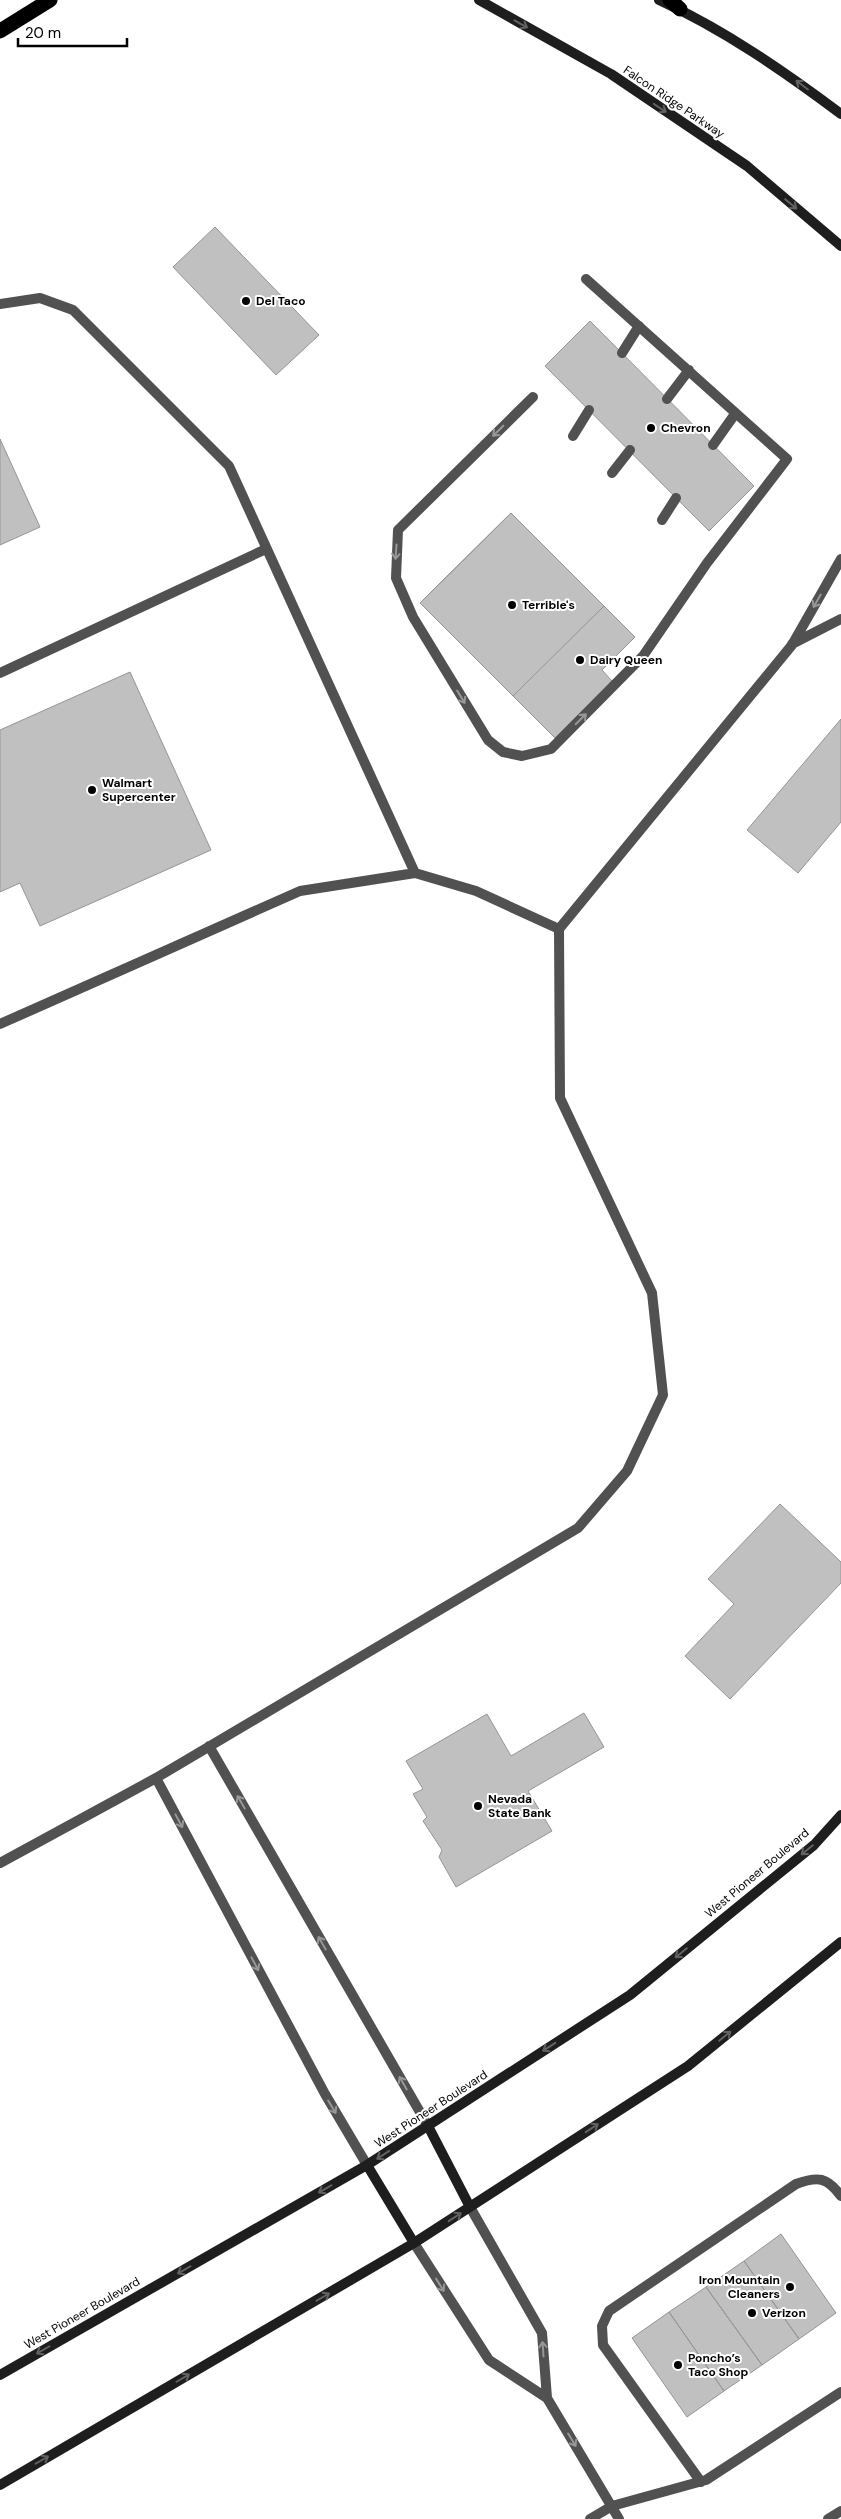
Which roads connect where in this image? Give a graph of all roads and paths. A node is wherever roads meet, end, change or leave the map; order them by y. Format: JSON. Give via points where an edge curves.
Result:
{"nodes":[{"id":1,"x":50,"y":0,"type":"edge"},
{"id":2,"x":479,"y":0,"type":"edge"},
{"id":3,"x":660,"y":0,"type":"edge"},
{"id":4,"x":675,"y":5,"type":"edge"},
{"id":5,"x":0,"y":31,"type":"edge"},
{"id":6,"x":841,"y":114,"type":"edge"},
{"id":7,"x":841,"y":246,"type":"edge"},
{"id":8,"x":586,"y":279,"type":"dead end"},
{"id":9,"x":0,"y":304,"type":"edge"},
{"id":10,"x":639,"y":326,"type":"junction"},
{"id":11,"x":622,"y":353,"type":"dead end"},
{"id":12,"x":689,"y":370,"type":"junction"},
{"id":13,"x":533,"y":397,"type":"dead end"},
{"id":14,"x":667,"y":399,"type":"dead end"},
{"id":15,"x":589,"y":410,"type":"dead end"},
{"id":16,"x":735,"y":414,"type":"junction"},
{"id":17,"x":573,"y":436,"type":"dead end"},
{"id":18,"x":713,"y":445,"type":"dead end"},
{"id":19,"x":630,"y":450,"type":"dead end"},
{"id":20,"x":612,"y":473,"type":"dead end"},
{"id":21,"x":676,"y":498,"type":"dead end"},
{"id":22,"x":662,"y":520,"type":"dead end"},
{"id":23,"x":266,"y":548,"type":"junction"},
{"id":24,"x":841,"y":559,"type":"edge"},
{"id":25,"x":841,"y":619,"type":"edge"},
{"id":26,"x":792,"y":645,"type":"junction"},
{"id":27,"x":0,"y":673,"type":"edge"},
{"id":28,"x":415,"y":873,"type":"junction"},
{"id":29,"x":559,"y":929,"type":"junction"},
{"id":30,"x":0,"y":1024,"type":"edge"},
{"id":31,"x":209,"y":1746,"type":"junction"},
{"id":32,"x":156,"y":1778,"type":"junction"},
{"id":33,"x":841,"y":1815,"type":"edge"},
{"id":34,"x":0,"y":1863,"type":"edge"},
{"id":35,"x":841,"y":1942,"type":"edge"},
{"id":36,"x":428,"y":2126,"type":"junction"},
{"id":37,"x":367,"y":2165,"type":"junction"},
{"id":38,"x":841,"y":2196,"type":"edge"},
{"id":39,"x":470,"y":2207,"type":"junction"},
{"id":40,"x":414,"y":2244,"type":"junction"},
{"id":41,"x":0,"y":2375,"type":"edge"},
{"id":42,"x":841,"y":2392,"type":"edge"},
{"id":43,"x":547,"y":2398,"type":"junction"},
{"id":44,"x":701,"y":2482,"type":"junction"},
{"id":45,"x":0,"y":2485,"type":"edge"},
{"id":46,"x":612,"y":2506,"type":"junction"},
{"id":47,"x":841,"y":2512,"type":"edge"},
{"id":48,"x":590,"y":2519,"type":"edge"},
{"id":49,"x":619,"y":2519,"type":"edge"},
{"id":50,"x":828,"y":2519,"type":"edge"}],
"edges":[{"from":1,"to":5,"type":"highway"},
{"from":2,"to":7,"type":"main road","name":"Falcon Ridge Parkway","one_way":true,"via":[[611,74],[747,166]]},
{"from":3,"to":4,"type":"main road"},
{"from":6,"to":4,"type":"main road","one_way":true,"via":[[791,76]]},
{"from":8,"to":10,"type":"street"},
{"from":9,"to":23,"type":"street","via":[[40,298],[72,310],[229,466]]},
{"from":10,"to":11,"type":"street"},
{"from":10,"to":12,"type":"street"},
{"from":12,"to":14,"type":"street"},
{"from":12,"to":16,"type":"street"},
{"from":13,"to":16,"type":"street","one_way":true,"via":[[398,530],[396,578],[413,617],[488,740],[503,752],[522,756],[551,749],[643,656],[706,563],[787,459]]},
{"from":15,"to":17,"type":"street"},
{"from":16,"to":18,"type":"street"},
{"from":19,"to":20,"type":"street"},
{"from":21,"to":22,"type":"street"},
{"from":23,"to":27,"type":"street"},
{"from":23,"to":28,"type":"street"},
{"from":24,"to":26,"type":"street","one_way":true},
{"from":25,"to":26,"type":"street"},
{"from":26,"to":29,"type":"street"},
{"from":28,"to":29,"type":"street","via":[[476,891]]},
{"from":28,"to":30,"type":"street","via":[[300,891]]},
{"from":29,"to":31,"type":"street","via":[[560,1098],[652,1293],[663,1395],[627,1471],[578,1528]]},
{"from":31,"to":32,"type":"street"},
{"from":36,"to":31,"type":"street","one_way":true},
{"from":32,"to":34,"type":"street"},
{"from":32,"to":37,"type":"street","one_way":true,"via":[[325,2094]]},
{"from":33,"to":36,"type":"main road","name":"West Pioneer Boulevard","one_way":true,"via":[[814,1844],[630,1995]]},
{"from":39,"to":35,"type":"main road","one_way":true,"via":[[688,2066]]},
{"from":36,"to":37,"type":"main road","name":"West Pioneer Boulevard","one_way":true},
{"from":36,"to":39,"type":"main road"},
{"from":37,"to":40,"type":"main road"},
{"from":37,"to":41,"type":"main road","name":"West Pioneer Boulevard","one_way":true},
{"from":38,"to":44,"type":"street","via":[[830,2182],[812,2178],[796,2184],[609,2310],[602,2326],[603,2345]]},
{"from":40,"to":39,"type":"main road","one_way":true},
{"from":43,"to":39,"type":"street","one_way":true,"via":[[542,2333]]},
{"from":40,"to":43,"type":"street","one_way":true,"via":[[489,2360]]},
{"from":45,"to":40,"type":"main road","one_way":true},
{"from":42,"to":44,"type":"street"},
{"from":43,"to":46,"type":"street","one_way":true},
{"from":44,"to":46,"type":"street"},
{"from":46,"to":48,"type":"street"},
{"from":46,"to":49,"type":"street"},
{"from":47,"to":50,"type":"street"}]}
